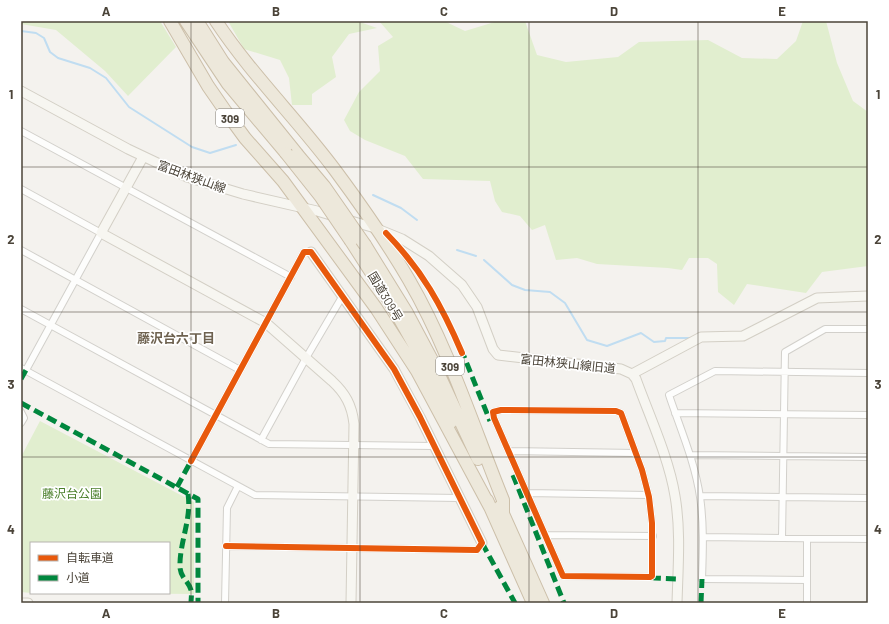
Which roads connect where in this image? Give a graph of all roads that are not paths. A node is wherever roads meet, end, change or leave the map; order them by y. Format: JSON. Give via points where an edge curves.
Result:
{"nodes":[{"id":1,"x":170,"y":21,"type":"edge"},
{"id":2,"x":186,"y":21,"type":"edge"},
{"id":3,"x":197,"y":21,"type":"edge"},
{"id":4,"x":216,"y":21,"type":"edge"},
{"id":5,"x":21,"y":92,"type":"edge"},
{"id":6,"x":21,"y":130,"type":"edge"},
{"id":7,"x":292,"y":153,"type":"junction"},
{"id":8,"x":143,"y":157,"type":"junction"},
{"id":9,"x":126,"y":188,"type":"junction"},
{"id":10,"x":21,"y":189,"type":"edge"},
{"id":11,"x":301,"y":207,"type":"junction"},
{"id":12,"x":375,"y":228,"type":"junction"},
{"id":13,"x":102,"y":233,"type":"junction"},
{"id":14,"x":21,"y":250,"type":"edge"},
{"id":15,"x":312,"y":252,"type":"joint"},
{"id":16,"x":291,"y":277,"type":"junction"},
{"id":17,"x":75,"y":280,"type":"junction"},
{"id":18,"x":868,"y":296,"type":"edge"},
{"id":19,"x":342,"y":297,"type":"junction"},
{"id":20,"x":21,"y":309,"type":"edge"},
{"id":21,"x":266,"y":323,"type":"junction"},
{"id":22,"x":50,"y":325,"type":"junction"},
{"id":23,"x":868,"y":329,"type":"edge"},
{"id":24,"x":306,"y":358,"type":"junction"},
{"id":25,"x":23,"y":369,"type":"edge"},
{"id":26,"x":240,"y":370,"type":"junction"},
{"id":27,"x":784,"y":372,"type":"junction"},
{"id":28,"x":868,"y":373,"type":"edge"},
{"id":29,"x":632,"y":374,"type":"junction"},
{"id":30,"x":21,"y":412,"type":"edge"},
{"id":31,"x":675,"y":413,"type":"junction"},
{"id":32,"x":784,"y":414,"type":"junction"},
{"id":33,"x":216,"y":415,"type":"junction"},
{"id":34,"x":868,"y":415,"type":"edge"},
{"id":35,"x":21,"y":423,"type":"edge"},
{"id":36,"x":261,"y":440,"type":"junction"},
{"id":37,"x":353,"y":445,"type":"junction"},
{"id":38,"x":434,"y":446,"type":"junction"},
{"id":39,"x":509,"y":451,"type":"junction"},
{"id":40,"x":636,"y":453,"type":"junction"},
{"id":41,"x":690,"y":455,"type":"junction"},
{"id":42,"x":783,"y":456,"type":"junction"},
{"id":43,"x":868,"y":457,"type":"edge"},
{"id":44,"x":191,"y":461,"type":"junction"},
{"id":45,"x":238,"y":486,"type":"junction"},
{"id":46,"x":526,"y":493,"type":"junction"},
{"id":47,"x":648,"y":495,"type":"junction"},
{"id":48,"x":700,"y":496,"type":"junction"},
{"id":49,"x":353,"y":497,"type":"junction"},
{"id":50,"x":782,"y":497,"type":"junction"},
{"id":51,"x":460,"y":498,"type":"junction"},
{"id":52,"x":868,"y":498,"type":"edge"},
{"id":53,"x":490,"y":507,"type":"junction"},
{"id":54,"x":503,"y":514,"type":"junction"},
{"id":55,"x":544,"y":535,"type":"junction"},
{"id":56,"x":653,"y":536,"type":"junction"},
{"id":57,"x":704,"y":537,"type":"junction"},
{"id":58,"x":782,"y":538,"type":"junction"},
{"id":59,"x":807,"y":539,"type":"junction"},
{"id":60,"x":868,"y":539,"type":"edge"},
{"id":61,"x":482,"y":543,"type":"joint"},
{"id":62,"x":226,"y":546,"type":"junction"},
{"id":63,"x":352,"y":548,"type":"junction"},
{"id":64,"x":807,"y":580,"type":"junction"},
{"id":65,"x":21,"y":603,"type":"edge"},
{"id":66,"x":28,"y":603,"type":"edge"},
{"id":67,"x":225,"y":603,"type":"edge"},
{"id":68,"x":351,"y":603,"type":"edge"},
{"id":69,"x":533,"y":603,"type":"edge"},
{"id":70,"x":543,"y":603,"type":"edge"},
{"id":71,"x":677,"y":603,"type":"edge"},
{"id":72,"x":807,"y":603,"type":"edge"}],
"edges":[{"from":1,"to":11,"type":"highway","number":"309","via":[[208,86],[245,138],[283,181]]},
{"from":2,"to":7,"type":"highway","name":"国道309号","number":"309","via":[[228,84]]},
{"from":3,"to":7,"type":"highway","name":"国道309号","number":"309","via":[[223,62]]},
{"from":4,"to":12,"type":"highway","number":"309","via":[[245,61],[335,169]]},
{"from":5,"to":8,"type":"street","name":"富田林狭山線"},
{"from":6,"to":9,"type":"street"},
{"from":7,"to":53,"type":"highway","name":"国道309号","number":"309","bridge":true,"via":[[392,305],[420,355]]},
{"from":7,"to":54,"type":"highway","name":"国道309号","number":"309","bridge":true,"via":[[324,186],[366,245],[407,313],[432,360]]},
{"from":8,"to":9,"type":"street"},
{"from":8,"to":11,"type":"street","name":"富田林狭山線","via":[[200,181]]},
{"from":9,"to":13,"type":"street"},
{"from":9,"to":16,"type":"street"},
{"from":10,"to":13,"type":"street"},
{"from":11,"to":12,"type":"street","name":"富田林狭山線"},
{"from":11,"to":53,"type":"highway","number":"309","via":[[376,308],[405,352]]},
{"from":12,"to":29,"type":"street","name":"富田林狭山線旧道","via":[[419,249],[462,285],[477,307],[493,349],[498,355],[621,369]]},
{"from":12,"to":54,"type":"highway","number":"309","via":[[431,321],[503,500]]},
{"from":13,"to":17,"type":"street"},
{"from":13,"to":21,"type":"street"},
{"from":14,"to":17,"type":"street"},
{"from":15,"to":16,"type":"street","via":[[304,252]]},
{"from":15,"to":19,"type":"street"},
{"from":16,"to":21,"type":"street"},
{"from":17,"to":22,"type":"street"},
{"from":17,"to":26,"type":"street"},
{"from":18,"to":29,"type":"street","via":[[817,298],[743,336],[700,337]]},
{"from":19,"to":24,"type":"street"},
{"from":19,"to":38,"type":"street","via":[[394,369]]},
{"from":20,"to":22,"type":"street"},
{"from":21,"to":24,"type":"street"},
{"from":21,"to":26,"type":"street"},
{"from":22,"to":25,"type":"street"},
{"from":22,"to":33,"type":"street"},
{"from":23,"to":27,"type":"street","via":[[824,329],[785,352]]},
{"from":24,"to":36,"type":"street"},
{"from":24,"to":37,"type":"street","via":[[341,390],[349,402],[353,414]]},
{"from":25,"to":44,"type":"street"},
{"from":26,"to":33,"type":"street"},
{"from":27,"to":28,"type":"street"},
{"from":27,"to":31,"type":"street","via":[[715,371],[669,394]]},
{"from":27,"to":32,"type":"street"},
{"from":29,"to":71,"type":"street","name":"富田林狭山線旧道","via":[[636,379],[674,494],[678,524]]},
{"from":30,"to":35,"type":"street","via":[[24,418]]},
{"from":31,"to":32,"type":"street"},
{"from":31,"to":41,"type":"street"},
{"from":32,"to":34,"type":"street"},
{"from":32,"to":42,"type":"street"},
{"from":33,"to":36,"type":"street"},
{"from":33,"to":44,"type":"street"},
{"from":36,"to":37,"type":"street","via":[[269,444]]},
{"from":37,"to":38,"type":"street"},
{"from":37,"to":49,"type":"street"},
{"from":38,"to":51,"type":"street"},
{"from":39,"to":40,"type":"street"},
{"from":39,"to":40,"type":"street","via":[[494,418],[494,411],[620,412]]},
{"from":39,"to":46,"type":"street"},
{"from":40,"to":47,"type":"street"},
{"from":41,"to":42,"type":"street"},
{"from":41,"to":48,"type":"street"},
{"from":42,"to":43,"type":"street"},
{"from":42,"to":50,"type":"street"},
{"from":44,"to":45,"type":"street"},
{"from":45,"to":49,"type":"street","via":[[255,495]]},
{"from":45,"to":62,"type":"street","via":[[227,508]]},
{"from":46,"to":47,"type":"street"},
{"from":46,"to":55,"type":"street"},
{"from":47,"to":56,"type":"street"},
{"from":48,"to":50,"type":"street"},
{"from":48,"to":57,"type":"street"},
{"from":49,"to":51,"type":"street"},
{"from":49,"to":63,"type":"street"},
{"from":50,"to":52,"type":"street"},
{"from":50,"to":58,"type":"street"},
{"from":51,"to":61,"type":"street"},
{"from":53,"to":69,"type":"highway","name":"国道309号","number":"309"},
{"from":54,"to":70,"type":"highway","name":"国道309号","number":"309"},
{"from":55,"to":56,"type":"street"},
{"from":55,"to":56,"type":"street","via":[[561,574],[565,577],[650,577]]},
{"from":57,"to":58,"type":"street"},
{"from":57,"to":64,"type":"street","via":[[702,579]]},
{"from":58,"to":59,"type":"street"},
{"from":59,"to":60,"type":"street"},
{"from":59,"to":64,"type":"street"},
{"from":61,"to":63,"type":"street","via":[[477,550]]},
{"from":62,"to":63,"type":"street"},
{"from":62,"to":67,"type":"street"},
{"from":63,"to":68,"type":"street"},
{"from":64,"to":72,"type":"street"},
{"from":65,"to":66,"type":"street"}]}
